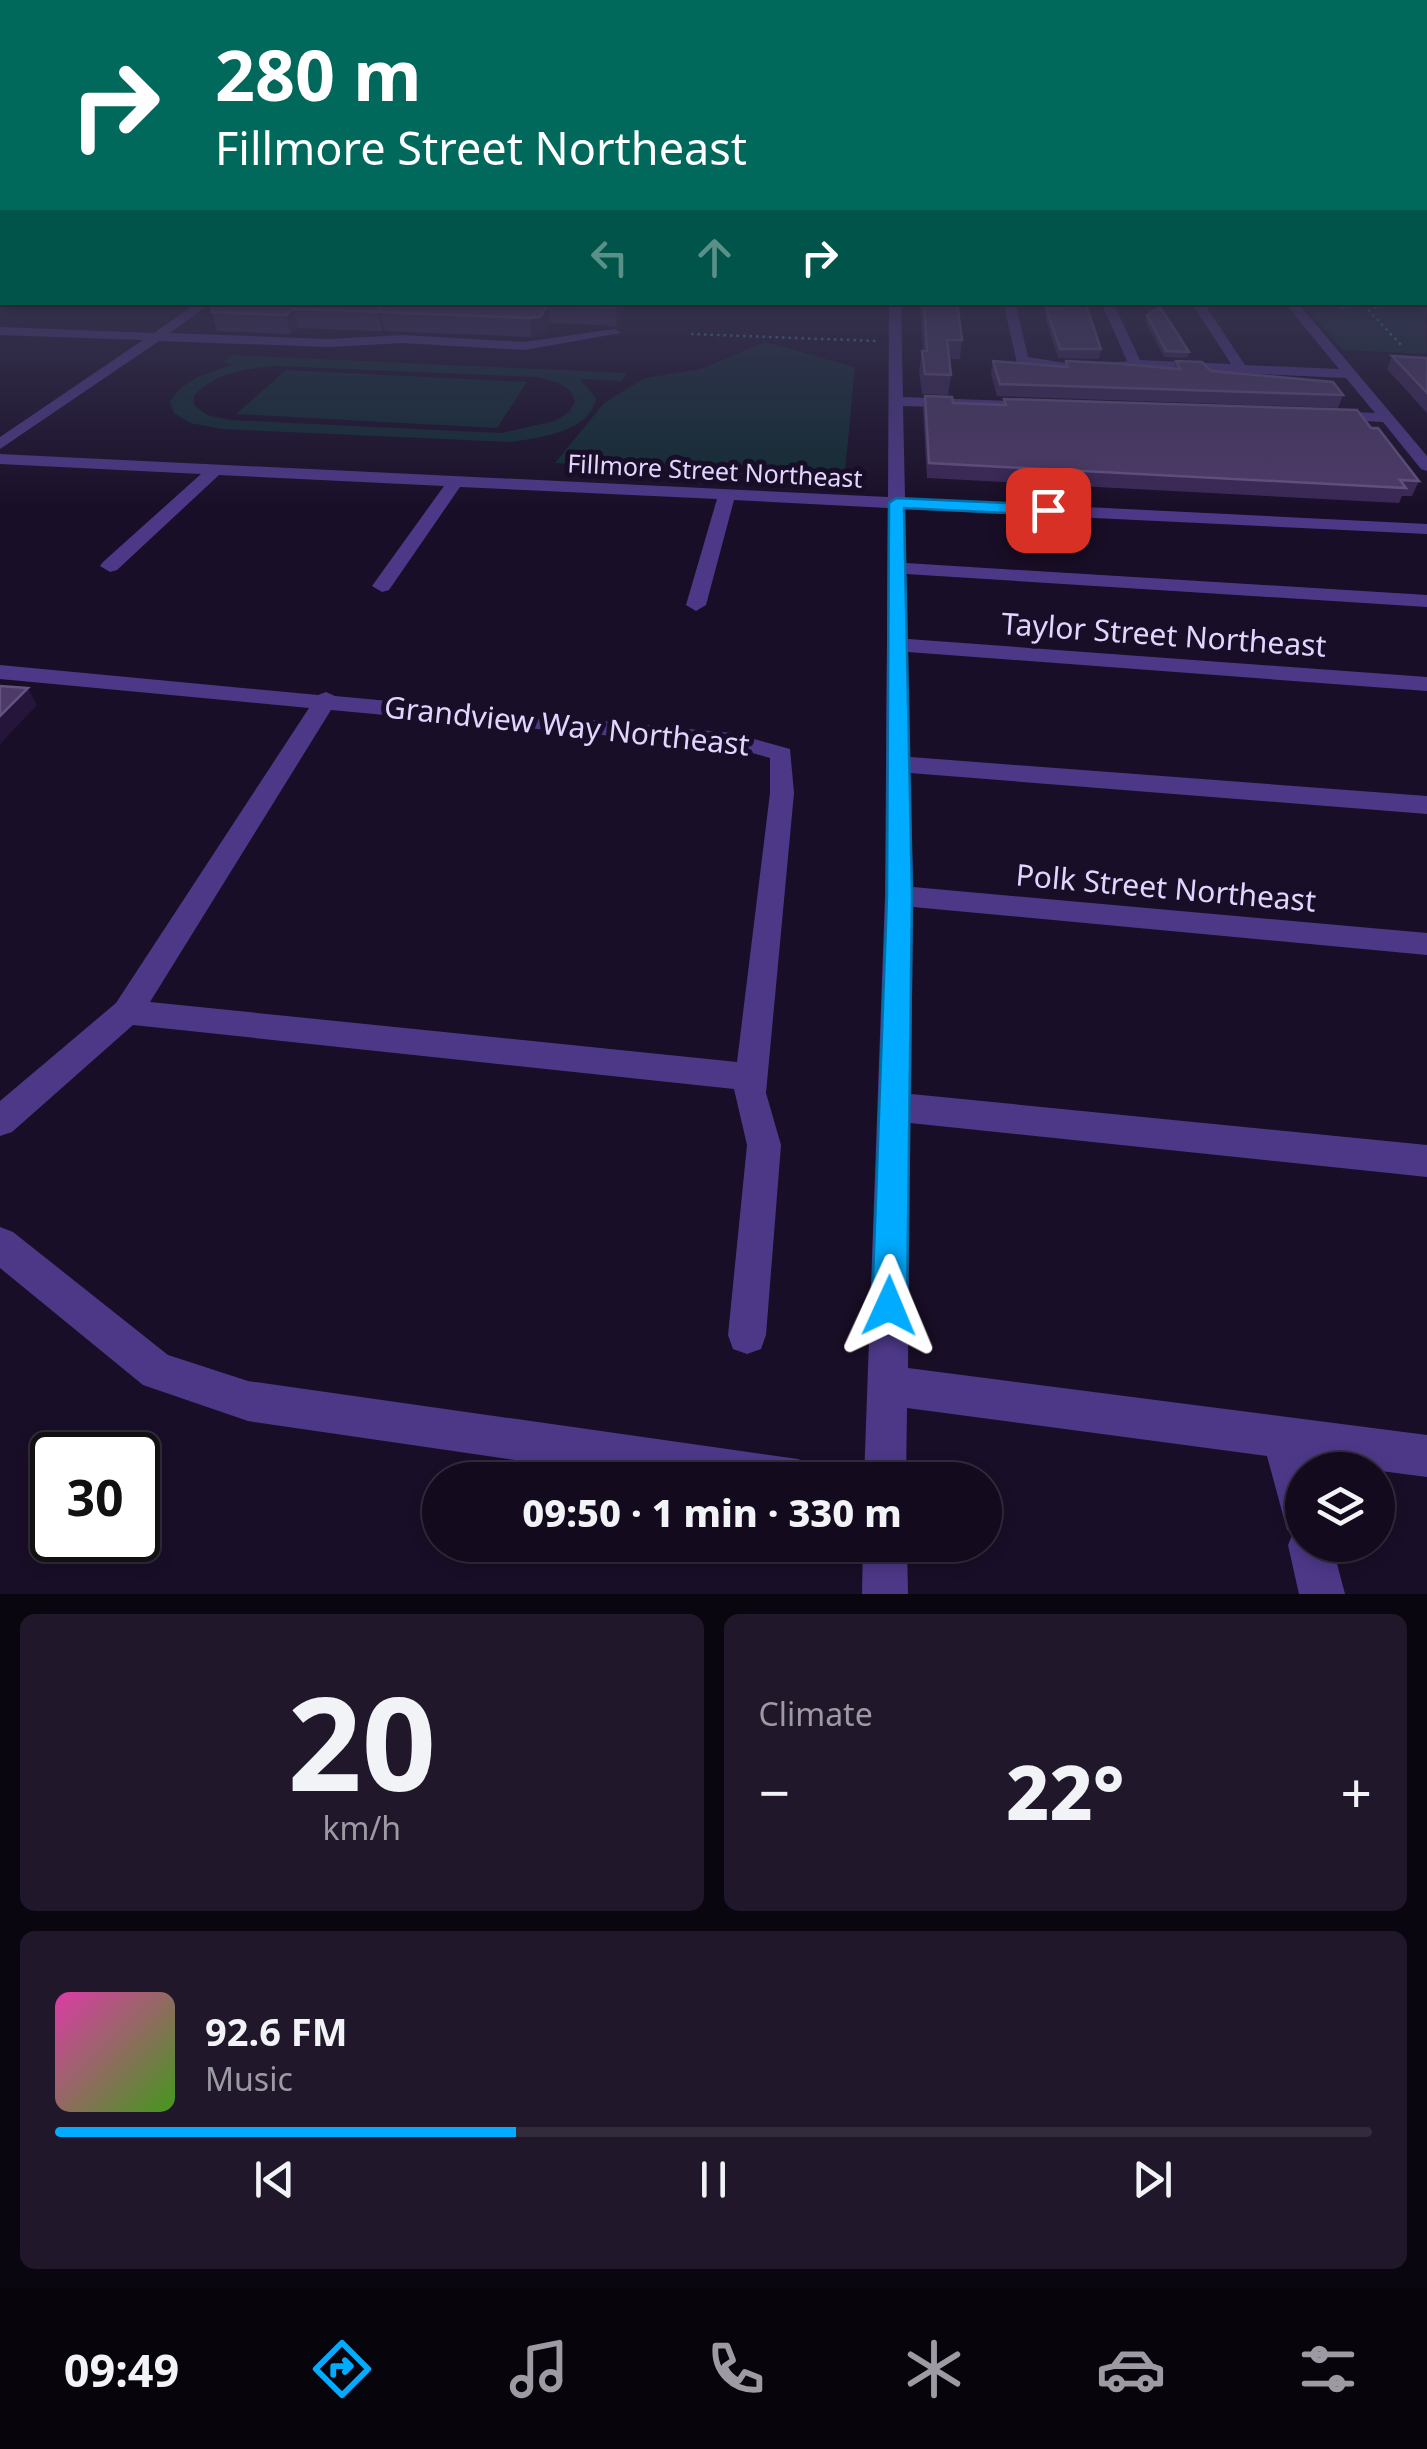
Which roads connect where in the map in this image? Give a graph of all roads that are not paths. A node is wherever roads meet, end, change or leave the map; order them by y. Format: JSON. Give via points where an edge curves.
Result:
{"nodes":[{"id":1,"x":119,"y":361,"type":"edge"},
{"id":2,"x":895,"y":361,"type":"edge"},
{"id":3,"x":1026,"y":361,"type":"edge"},
{"id":4,"x":1236,"y":361,"type":"edge"},
{"id":5,"x":1339,"y":361,"type":"edge"},
{"id":6,"x":1135,"y":364,"type":"joint"},
{"id":7,"x":1074,"y":367,"type":"edge"},
{"id":8,"x":1093,"y":368,"type":"edge"},
{"id":9,"x":1241,"y":369,"type":"junction"},
{"id":10,"x":1350,"y":374,"type":"junction"},
{"id":11,"x":896,"y":401,"type":"junction"},
{"id":12,"x":1053,"y":406,"type":"edge"},
{"id":13,"x":1309,"y":416,"type":"edge"},
{"id":14,"x":1387,"y":418,"type":"junction"},
{"id":15,"x":8,"y":433,"type":"edge"},
{"id":16,"x":0,"y":444,"type":"edge"},
{"id":17,"x":0,"y":459,"type":"edge"},
{"id":18,"x":1427,"y":466,"type":"edge"},
{"id":19,"x":216,"y":470,"type":"junction"},
{"id":20,"x":454,"y":483,"type":"junction"},
{"id":21,"x":726,"y":497,"type":"junction"},
{"id":22,"x":896,"y":503,"type":"junction"},
{"id":23,"x":1427,"y":528,"type":"edge"},
{"id":24,"x":110,"y":566,"type":"dead end"},
{"id":25,"x":897,"y":568,"type":"junction"},
{"id":26,"x":382,"y":586,"type":"dead end"},
{"id":27,"x":1427,"y":601,"type":"edge"},
{"id":28,"x":696,"y":605,"type":"dead end"},
{"id":29,"x":898,"y":645,"type":"junction"},
{"id":30,"x":0,"y":672,"type":"edge"},
{"id":31,"x":1427,"y":684,"type":"edge"},
{"id":32,"x":326,"y":700,"type":"junction"},
{"id":33,"x":898,"y":764,"type":"junction"},
{"id":34,"x":1427,"y":805,"type":"edge"},
{"id":35,"x":899,"y":896,"type":"junction"},
{"id":36,"x":1427,"y":944,"type":"edge"},
{"id":37,"x":127,"y":1012,"type":"junction"},
{"id":38,"x":752,"y":1077,"type":"junction"},
{"id":39,"x":894,"y":1107,"type":"junction"},
{"id":40,"x":0,"y":1121,"type":"edge"},
{"id":41,"x":1427,"y":1161,"type":"edge"},
{"id":42,"x":0,"y":1246,"type":"edge"},
{"id":43,"x":748,"y":1334,"type":"dead end"},
{"id":44,"x":887,"y":1385,"type":"junction"},
{"id":45,"x":1284,"y":1438,"type":"junction"},
{"id":46,"x":1287,"y":1452,"type":"edge"},
{"id":47,"x":1427,"y":1456,"type":"edge"},
{"id":48,"x":673,"y":1462,"type":"edge"},
{"id":49,"x":885,"y":1462,"type":"edge"},
{"id":50,"x":885,"y":1562,"type":"edge"},
{"id":51,"x":1314,"y":1562,"type":"edge"},
{"id":52,"x":885,"y":1594,"type":"edge"},
{"id":53,"x":1322,"y":1594,"type":"edge"}],
"edges":[{"from":1,"to":15,"type":"street"},
{"from":2,"to":11,"type":"street"},
{"from":3,"to":7,"type":"street"},
{"from":4,"to":9,"type":"street"},
{"from":5,"to":10,"type":"street"},
{"from":6,"to":8,"type":"street"},
{"from":6,"to":9,"type":"street"},
{"from":9,"to":10,"type":"street"},
{"from":10,"to":14,"type":"street"},
{"from":11,"to":12,"type":"street"},
{"from":11,"to":22,"type":"street"},
{"from":13,"to":14,"type":"street"},
{"from":14,"to":18,"type":"street"},
{"from":15,"to":16,"type":"street"},
{"from":17,"to":19,"type":"street","name":"Fillmore Street Northeast"},
{"from":19,"to":20,"type":"street","name":"Fillmore Street Northeast"},
{"from":19,"to":24,"type":"street"},
{"from":20,"to":21,"type":"street","name":"Fillmore Street Northeast"},
{"from":20,"to":26,"type":"street"},
{"from":21,"to":22,"type":"street","name":"Fillmore Street Northeast"},
{"from":21,"to":28,"type":"street"},
{"from":22,"to":23,"type":"street","name":"Fillmore Street Northeast"},
{"from":22,"to":25,"type":"street"},
{"from":25,"to":27,"type":"street"},
{"from":25,"to":29,"type":"street"},
{"from":29,"to":31,"type":"street","name":"Taylor Street Northeast"},
{"from":29,"to":33,"type":"street"},
{"from":30,"to":32,"type":"street"},
{"from":32,"to":37,"type":"street"},
{"from":32,"to":38,"type":"street","name":"Grandview Way Northeast","via":[[732,740],[782,754]]},
{"from":33,"to":34,"type":"street"},
{"from":33,"to":35,"type":"street"},
{"from":35,"to":36,"type":"street","name":"Polk Street Northeast"},
{"from":35,"to":39,"type":"street"},
{"from":37,"to":38,"type":"street"},
{"from":37,"to":40,"type":"street"},
{"from":38,"to":43,"type":"street","name":"Grandview Way Northeast","via":[[764,1146]]},
{"from":39,"to":41,"type":"street"},
{"from":39,"to":44,"type":"street"},
{"from":42,"to":48,"type":"street","via":[[157,1371],[248,1401]]},
{"from":44,"to":45,"type":"street"},
{"from":44,"to":49,"type":"street"},
{"from":45,"to":46,"type":"street"},
{"from":45,"to":47,"type":"street"},
{"from":50,"to":52,"type":"street"},
{"from":51,"to":53,"type":"street"}]}
